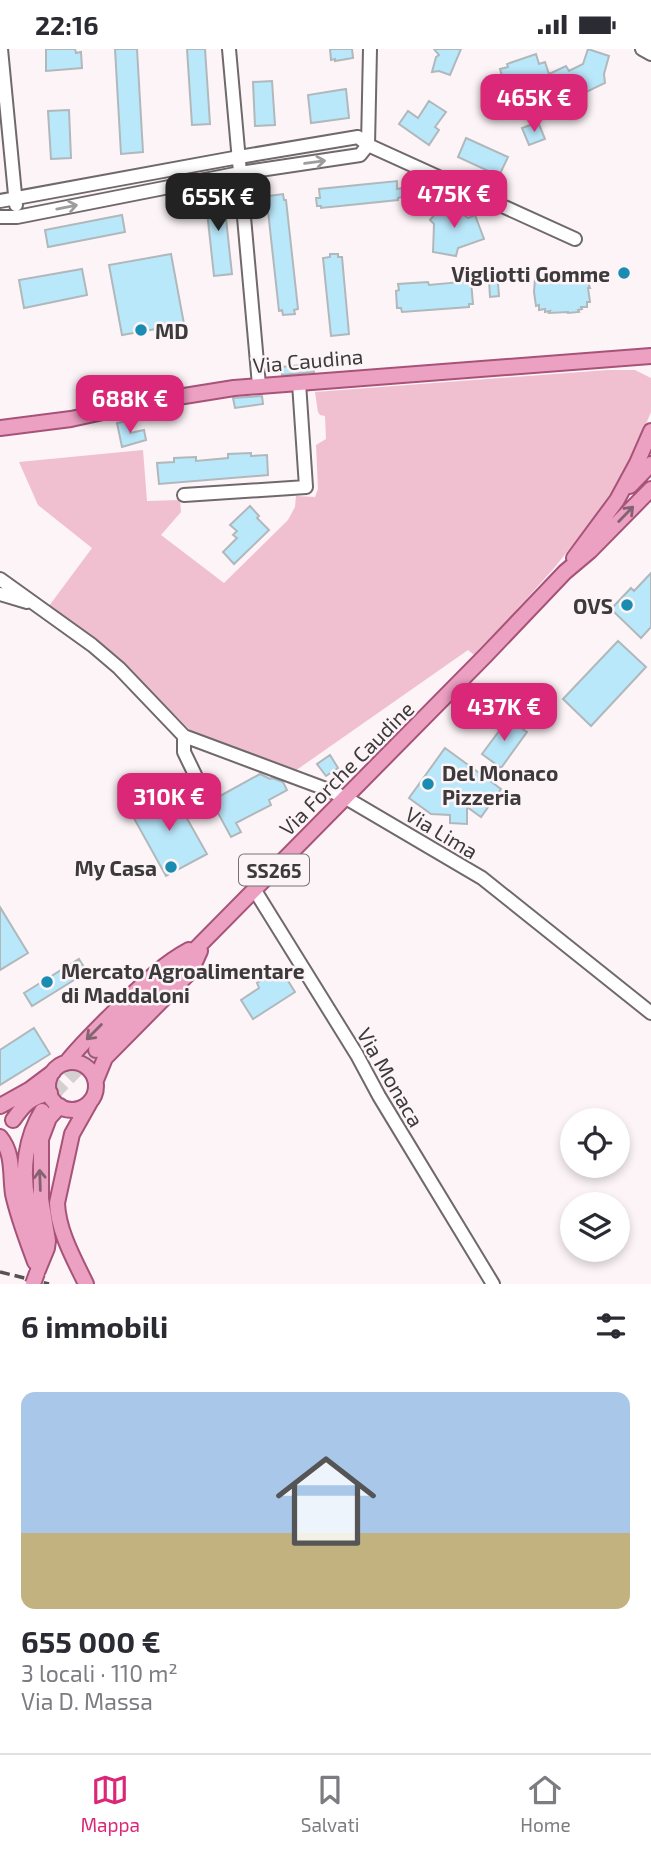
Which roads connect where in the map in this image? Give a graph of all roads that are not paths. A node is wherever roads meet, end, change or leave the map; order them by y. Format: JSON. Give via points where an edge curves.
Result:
{"nodes":[{"id":1,"x":1,"y":49,"type":"edge"},
{"id":2,"x":229,"y":49,"type":"edge"},
{"id":3,"x":370,"y":49,"type":"edge"},
{"id":4,"x":642,"y":49,"type":"edge"},
{"id":5,"x":651,"y":54,"type":"edge"},
{"id":6,"x":368,"y":145,"type":"junction"},
{"id":7,"x":239,"y":157,"type":"junction"},
{"id":8,"x":240,"y":173,"type":"junction"},
{"id":9,"x":15,"y":198,"type":"junction"},
{"id":10,"x":0,"y":201,"type":"edge"},
{"id":11,"x":17,"y":216,"type":"junction"},
{"id":12,"x":0,"y":217,"type":"edge"},
{"id":13,"x":575,"y":239,"type":"dead end"},
{"id":14,"x":651,"y":355,"type":"edge"},
{"id":15,"x":622,"y":358,"type":"junction"},
{"id":16,"x":651,"y":367,"type":"edge"},
{"id":17,"x":299,"y":383,"type":"junction"},
{"id":18,"x":259,"y":385,"type":"junction"},
{"id":19,"x":0,"y":428,"type":"edge"},
{"id":20,"x":651,"y":431,"type":"edge"},
{"id":21,"x":651,"y":464,"type":"edge"},
{"id":22,"x":651,"y":489,"type":"edge"},
{"id":23,"x":184,"y":495,"type":"dead end"},
{"id":24,"x":617,"y":500,"type":"junction"},
{"id":25,"x":565,"y":572,"type":"junction"},
{"id":26,"x":0,"y":579,"type":"edge"},
{"id":27,"x":0,"y":594,"type":"edge"},
{"id":28,"x":37,"y":605,"type":"junction"},
{"id":29,"x":184,"y":736,"type":"junction"},
{"id":30,"x":199,"y":783,"type":"dead end"},
{"id":31,"x":346,"y":798,"type":"junction"},
{"id":32,"x":254,"y":889,"type":"junction"},
{"id":33,"x":203,"y":943,"type":"junction"},
{"id":34,"x":651,"y":1013,"type":"edge"},
{"id":35,"x":96,"y":1050,"type":"tunnel mouth"},
{"id":36,"x":60,"y":1067,"type":"junction"},
{"id":37,"x":96,"y":1080,"type":"junction"},
{"id":38,"x":50,"y":1093,"type":"junction"},
{"id":39,"x":90,"y":1102,"type":"junction"},
{"id":40,"x":0,"y":1107,"type":"edge"},
{"id":41,"x":64,"y":1107,"type":"junction"},
{"id":42,"x":42,"y":1111,"type":"tunnel mouth"},
{"id":43,"x":13,"y":1120,"type":"junction"},
{"id":44,"x":72,"y":1134,"type":"junction"},
{"id":45,"x":0,"y":1136,"type":"edge"},
{"id":46,"x":36,"y":1276,"type":"edge"},
{"id":47,"x":85,"y":1283,"type":"edge"},
{"id":48,"x":493,"y":1284,"type":"edge"}],
"edges":[{"from":1,"to":9,"type":"street"},
{"from":2,"to":7,"type":"street"},
{"from":3,"to":6,"type":"street"},
{"from":4,"to":5,"type":"street"},
{"from":6,"to":7,"type":"street","via":[[358,137]]},
{"from":8,"to":6,"type":"street","one_way":true,"via":[[360,155]]},
{"from":6,"to":13,"type":"street"},
{"from":7,"to":8,"type":"street"},
{"from":7,"to":9,"type":"street"},
{"from":11,"to":8,"type":"street","one_way":true},
{"from":8,"to":18,"type":"street"},
{"from":9,"to":10,"type":"street"},
{"from":9,"to":11,"type":"street"},
{"from":11,"to":12,"type":"street"},
{"from":14,"to":15,"type":"main road","name":"Via Caudina"},
{"from":15,"to":16,"type":"main road","name":"Via Caudina"},
{"from":15,"to":17,"type":"main road","name":"Via Caudina"},
{"from":17,"to":18,"type":"main road","name":"Via Caudina"},
{"from":17,"to":23,"type":"street","via":[[306,487]]},
{"from":18,"to":19,"type":"main road","name":"Via Caudina"},
{"from":20,"to":24,"type":"main road","name":"Via Forche Caudine","number":"SS265"},
{"from":21,"to":24,"type":"main road"},
{"from":25,"to":22,"type":"main road","name":"Via Forche Caudine","number":"SS265","one_way":true},
{"from":24,"to":25,"type":"main road","name":"Via Forche Caudine","number":"SS265"},
{"from":25,"to":31,"type":"main road","name":"Via Forche Caudine","number":"SS265"},
{"from":26,"to":28,"type":"street","name":"Via Lima"},
{"from":27,"to":28,"type":"street","name":"Via Lima"},
{"from":28,"to":29,"type":"street","name":"Via Lima","via":[[119,668]]},
{"from":29,"to":30,"type":"street","name":"Via Lima","via":[[184,752]]},
{"from":29,"to":31,"type":"street","name":"Via Lima"},
{"from":31,"to":32,"type":"main road","name":"Via Forche Caudine","number":"SS265"},
{"from":31,"to":34,"type":"street","name":"Via Lima","via":[[482,878]]},
{"from":32,"to":33,"type":"main road","name":"Via Forche Caudine","number":"SS265"},
{"from":32,"to":48,"type":"street","name":"Via Monaca"},
{"from":33,"to":35,"type":"main road","name":"Via Forche Caudine","number":"SS265"},
{"from":33,"to":36,"type":"main road","one_way":true,"via":[[171,960]]},
{"from":33,"to":37,"type":"main road","via":[[191,971],[111,1051]]},
{"from":36,"to":37,"type":"main road","via":[[74,1062],[88,1067]]},
{"from":36,"to":38,"type":"main road","via":[[48,1085]]},
{"from":36,"to":40,"type":"main road"},
{"from":37,"to":39,"type":"main road"},
{"from":38,"to":41,"type":"main road"},
{"from":38,"to":43,"type":"main road","via":[[27,1101]]},
{"from":39,"to":41,"type":"main road","via":[[83,1107]]},
{"from":39,"to":44,"type":"main road"},
{"from":40,"to":43,"type":"main road","via":[[10,1112]]},
{"from":41,"to":44,"type":"main road"},
{"from":46,"to":41,"type":"main road","one_way":true,"via":[[48,1241],[41,1199],[41,1139],[49,1118]]},
{"from":42,"to":46,"type":"main road","via":[[30,1136],[25,1172],[27,1201],[39,1240]]},
{"from":43,"to":45,"type":"main road","via":[[9,1131]]},
{"from":44,"to":47,"type":"main road","via":[[57,1208]]},
{"from":45,"to":46,"type":"main road","via":[[10,1155],[14,1195]]}]}
